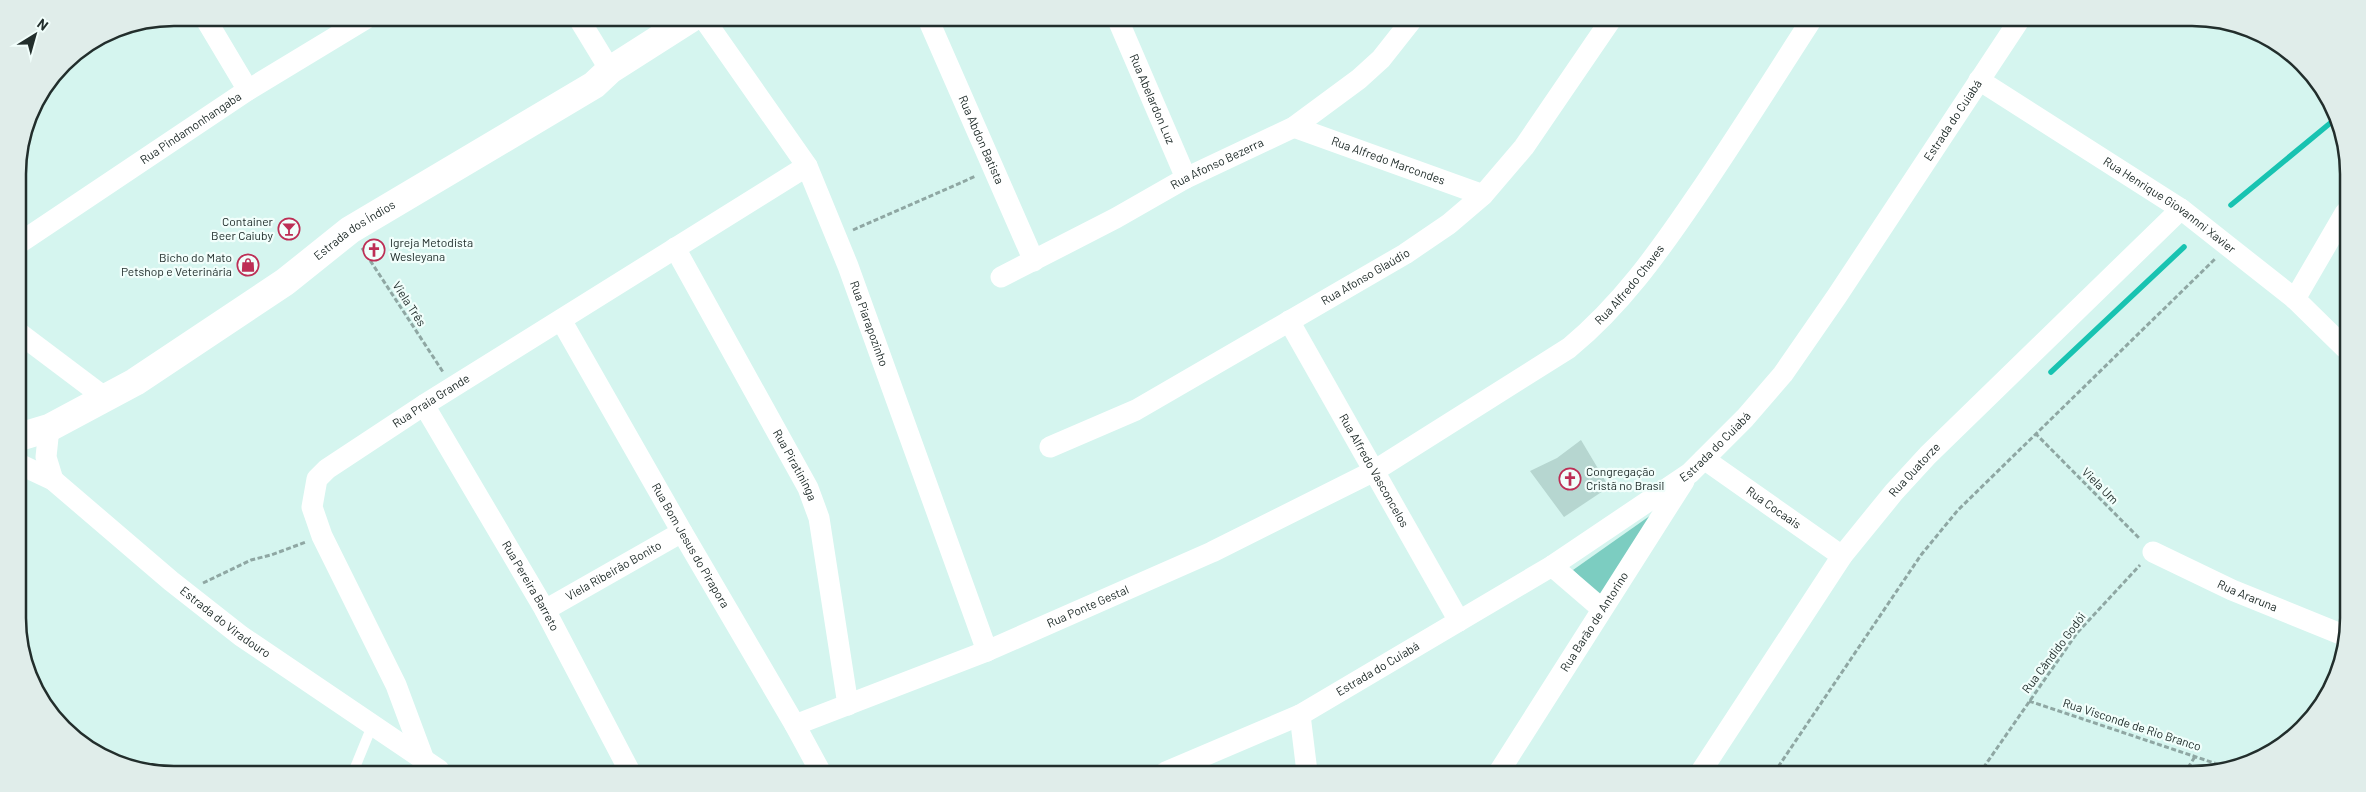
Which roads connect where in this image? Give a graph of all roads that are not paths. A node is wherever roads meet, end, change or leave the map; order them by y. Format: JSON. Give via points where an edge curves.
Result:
{"nodes":[{"id":1,"x":1407,"y":26,"type":"edge"},
{"id":2,"x":1606,"y":26,"type":"edge"},
{"id":3,"x":1807,"y":26,"type":"edge"},
{"id":4,"x":2015,"y":26,"type":"edge"},
{"id":5,"x":210,"y":27,"type":"edge"},
{"id":6,"x":351,"y":27,"type":"edge"},
{"id":7,"x":584,"y":27,"type":"edge"},
{"id":8,"x":678,"y":27,"type":"edge"},
{"id":9,"x":709,"y":27,"type":"edge"},
{"id":10,"x":931,"y":27,"type":"edge"},
{"id":11,"x":1121,"y":27,"type":"edge"},
{"id":12,"x":610,"y":70,"type":"junction"},
{"id":13,"x":1979,"y":80,"type":"junction"},
{"id":14,"x":248,"y":90,"type":"junction"},
{"id":15,"x":1294,"y":127,"type":"junction"},
{"id":16,"x":807,"y":166,"type":"junction"},
{"id":17,"x":1186,"y":178,"type":"junction"},
{"id":18,"x":1483,"y":194,"type":"junction"},
{"id":19,"x":2181,"y":208,"type":"junction"},
{"id":20,"x":2340,"y":222,"type":"edge"},
{"id":21,"x":27,"y":238,"type":"edge"},
{"id":22,"x":675,"y":248,"type":"junction"},
{"id":23,"x":1034,"y":261,"type":"junction"},
{"id":24,"x":1001,"y":277,"type":"dead end"},
{"id":25,"x":2295,"y":299,"type":"junction"},
{"id":26,"x":561,"y":320,"type":"junction"},
{"id":27,"x":1289,"y":321,"type":"junction"},
{"id":28,"x":27,"y":339,"type":"edge"},
{"id":29,"x":2340,"y":343,"type":"edge"},
{"id":30,"x":104,"y":397,"type":"junction"},
{"id":31,"x":424,"y":406,"type":"junction"},
{"id":32,"x":49,"y":428,"type":"junction"},
{"id":33,"x":26,"y":435,"type":"edge"},
{"id":34,"x":1050,"y":447,"type":"dead end"},
{"id":35,"x":1697,"y":466,"type":"junction"},
{"id":36,"x":26,"y":467,"type":"edge"},
{"id":37,"x":1374,"y":471,"type":"junction"},
{"id":38,"x":53,"y":480,"type":"junction"},
{"id":39,"x":682,"y":532,"type":"junction"},
{"id":40,"x":2153,"y":552,"type":"road end"},
{"id":41,"x":1842,"y":556,"type":"junction"},
{"id":42,"x":1552,"y":566,"type":"junction"},
{"id":43,"x":1602,"y":609,"type":"junction"},
{"id":44,"x":544,"y":610,"type":"junction"},
{"id":45,"x":1459,"y":621,"type":"junction"},
{"id":46,"x":2338,"y":633,"type":"edge"},
{"id":47,"x":987,"y":651,"type":"junction"},
{"id":48,"x":848,"y":705,"type":"junction"},
{"id":49,"x":1300,"y":715,"type":"junction"},
{"id":50,"x":795,"y":725,"type":"junction"},
{"id":51,"x":372,"y":726,"type":"junction"},
{"id":52,"x":432,"y":765,"type":"edge"},
{"id":53,"x":1306,"y":765,"type":"edge"},
{"id":54,"x":1503,"y":765,"type":"edge"},
{"id":55,"x":1705,"y":765,"type":"edge"},
{"id":56,"x":356,"y":766,"type":"edge"},
{"id":57,"x":627,"y":766,"type":"edge"},
{"id":58,"x":817,"y":766,"type":"edge"},
{"id":59,"x":1181,"y":766,"type":"edge"}],
"edges":[{"from":1,"to":15,"type":"street","name":"Rua Afonso Bezerra","via":[[1381,59],[1359,79]]},
{"from":2,"to":18,"type":"street","name":"Rua Afonso Glaúdio","via":[[1524,146]]},
{"from":3,"to":37,"type":"street","name":"Rua Alfredo Chaves","via":[[1652,262],[1594,327],[1569,348]]},
{"from":4,"to":13,"type":"street","name":"Estrada do Cuiabá"},
{"from":5,"to":14,"type":"street"},
{"from":6,"to":14,"type":"street","name":"Rua Pindamonhangaba"},
{"from":7,"to":12,"type":"street"},
{"from":8,"to":12,"type":"street","name":"Estrada dos Índios"},
{"from":9,"to":16,"type":"street","name":"Rua Piarapozinho"},
{"from":10,"to":23,"type":"street","name":"Rua Abdon Batista"},
{"from":11,"to":17,"type":"street","name":"Rua Abelardon Luz"},
{"from":12,"to":30,"type":"street","name":"Estrada dos Índios","via":[[594,85],[350,230],[285,282],[135,382]]},
{"from":13,"to":19,"type":"street","name":"Rua Henrique Giovannni Xavier"},
{"from":13,"to":35,"type":"street","name":"Estrada do Cuiabá","via":[[1783,374]]},
{"from":14,"to":21,"type":"street","name":"Rua Pindamonhangaba"},
{"from":15,"to":17,"type":"street","name":"Rua Afonso Bezerra"},
{"from":15,"to":18,"type":"street","name":"Rua Alfredo Marcondes"},
{"from":16,"to":22,"type":"street","name":"Rua Praia Grande"},
{"from":16,"to":47,"type":"street","name":"Rua Piarapozinho","via":[[837,237]]},
{"from":17,"to":23,"type":"street","name":"Rua Afonso Bezerra"},
{"from":18,"to":27,"type":"street","name":"Rua Afonso Glaúdio","via":[[1449,224],[1405,254]]},
{"from":19,"to":25,"type":"street","name":"Rua Henrique Giovannni Xavier"},
{"from":19,"to":41,"type":"street","name":"Rua Quatorze","via":[[1928,455]]},
{"from":20,"to":25,"type":"street"},
{"from":22,"to":26,"type":"street","name":"Rua Praia Grande"},
{"from":22,"to":48,"type":"street","name":"Rua Piratininga","via":[[819,518]]},
{"from":23,"to":24,"type":"street","name":"Rua Afonso Bezerra"},
{"from":25,"to":29,"type":"street","name":"Rua Henrique Giovannni Xavier"},
{"from":26,"to":31,"type":"street","name":"Rua Praia Grande"},
{"from":26,"to":39,"type":"street","name":"Rua Bom Jesus do Pirapora"},
{"from":27,"to":34,"type":"street","name":"Rua Afonso Glaúdio","via":[[1136,410]]},
{"from":27,"to":37,"type":"street","name":"Rua Alfredo Vasconcelos"},
{"from":28,"to":30,"type":"street"},
{"from":30,"to":32,"type":"street","name":"Estrada dos Índios"},
{"from":31,"to":44,"type":"street","name":"Rua Pereira Barreto"},
{"from":31,"to":52,"type":"street","name":"Rua Praia Grande","via":[[327,469],[317,480],[312,508],[322,536]]},
{"from":32,"to":33,"type":"street","name":"Estrada dos Índios"},
{"from":32,"to":38,"type":"street","via":[[46,457]]},
{"from":35,"to":41,"type":"street","name":"Rua Cocaais"},
{"from":35,"to":42,"type":"street","name":"Estrada do Cuiabá"},
{"from":35,"to":43,"type":"street","name":"Rua Barão de Antorino"},
{"from":36,"to":38,"type":"street","name":"Estrada do Viradouro"},
{"from":37,"to":45,"type":"street","name":"Rua Alfredo Vasconcelos"},
{"from":37,"to":47,"type":"street","name":"Rua Ponte Gestal","via":[[1212,552]]},
{"from":38,"to":51,"type":"street","name":"Estrada do Viradouro","via":[[241,636]]},
{"from":39,"to":44,"type":"street","name":"Viela Ribeirão Bonito"},
{"from":39,"to":50,"type":"street","name":"Rua Bom Jesus do Pirapora"},
{"from":40,"to":46,"type":"street","name":"Rua Araruna","via":[[2232,590]]},
{"from":41,"to":55,"type":"street","name":"Rua Quatorze"},
{"from":42,"to":43,"type":"street"},
{"from":42,"to":45,"type":"street","name":"Estrada do Cuiabá"},
{"from":43,"to":54,"type":"street","name":"Rua Barão de Antorino"},
{"from":44,"to":57,"type":"street","name":"Rua Pereira Barreto"},
{"from":45,"to":49,"type":"street","name":"Estrada do Cuiabá"},
{"from":47,"to":48,"type":"street","name":"Rua Ponte Gestal"},
{"from":48,"to":50,"type":"street","name":"Rua Ponte Gestal"},
{"from":49,"to":53,"type":"street"},
{"from":49,"to":59,"type":"street","name":"Estrada do Cuiabá"},
{"from":50,"to":58,"type":"street","name":"Rua Bom Jesus do Pirapora"},
{"from":51,"to":52,"type":"street","name":"Estrada do Viradouro"},
{"from":51,"to":56,"type":"lane"}]}
